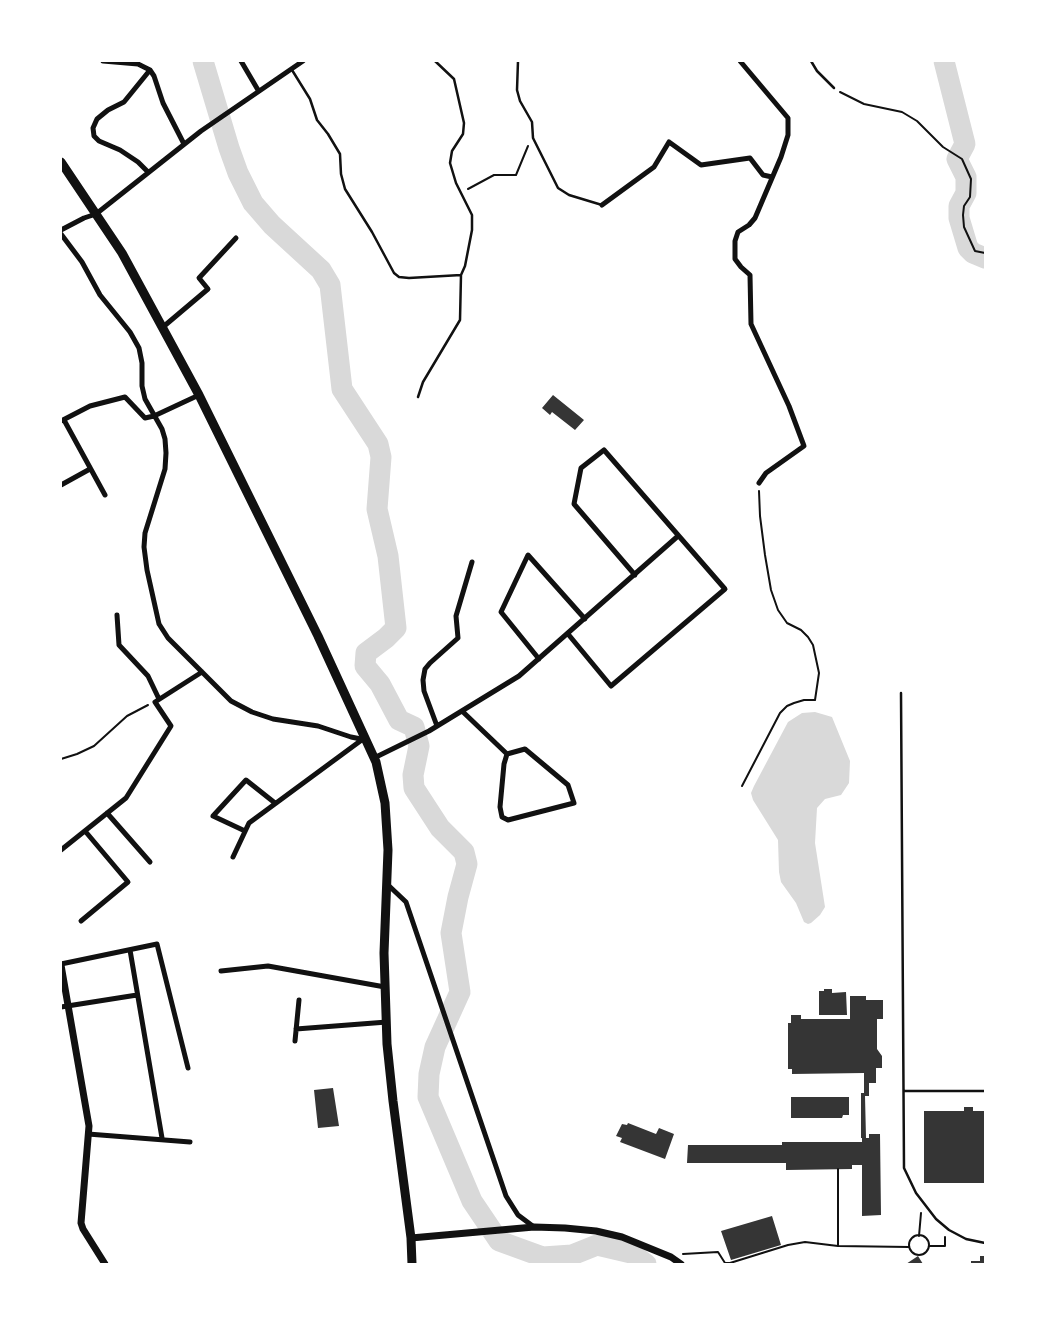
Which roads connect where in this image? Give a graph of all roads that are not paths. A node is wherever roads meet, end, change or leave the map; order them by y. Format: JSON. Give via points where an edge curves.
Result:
{"nodes":[{"id":1,"x":102,"y":61,"type":"edge"},
{"id":2,"x":241,"y":61,"type":"edge"},
{"id":3,"x":303,"y":61,"type":"edge"},
{"id":4,"x":435,"y":61,"type":"edge"},
{"id":5,"x":518,"y":61,"type":"edge"},
{"id":6,"x":740,"y":61,"type":"edge"},
{"id":7,"x":811,"y":61,"type":"edge"},
{"id":8,"x":291,"y":68,"type":"junction"},
{"id":9,"x":150,"y":70,"type":"junction"},
{"id":10,"x":834,"y":88,"type":"road end"},
{"id":11,"x":258,"y":90,"type":"junction"},
{"id":12,"x":184,"y":144,"type":"junction"},
{"id":13,"x":61,"y":162,"type":"edge"},
{"id":14,"x":148,"y":172,"type":"junction"},
{"id":15,"x":772,"y":177,"type":"junction"},
{"id":16,"x":602,"y":205,"type":"joint"},
{"id":17,"x":96,"y":214,"type":"junction"},
{"id":18,"x":61,"y":230,"type":"edge"},
{"id":19,"x":61,"y":234,"type":"edge"},
{"id":20,"x":236,"y":238,"type":"dead end"},
{"id":21,"x":461,"y":275,"type":"junction"},
{"id":22,"x":163,"y":327,"type":"junction"},
{"id":23,"x":199,"y":395,"type":"junction"},
{"id":24,"x":418,"y":397,"type":"dead end"},
{"id":25,"x":154,"y":416,"type":"junction"},
{"id":26,"x":63,"y":421,"type":"edge"},
{"id":27,"x":90,"y":469,"type":"junction"},
{"id":28,"x":759,"y":483,"type":"road end"},
{"id":29,"x":61,"y":485,"type":"edge"},
{"id":30,"x":105,"y":496,"type":"dead end"},
{"id":31,"x":678,"y":536,"type":"junction"},
{"id":32,"x":472,"y":562,"type":"dead end"},
{"id":33,"x":635,"y":575,"type":"junction"},
{"id":34,"x":116,"y":615,"type":"dead end"},
{"id":35,"x":585,"y":619,"type":"junction"},
{"id":36,"x":568,"y":634,"type":"junction"},
{"id":37,"x":539,"y":659,"type":"junction"},
{"id":38,"x":202,"y":672,"type":"junction"},
{"id":39,"x":901,"y":693,"type":"dead end"},
{"id":40,"x":157,"y":701,"type":"junction"},
{"id":41,"x":462,"y":711,"type":"junction"},
{"id":42,"x":437,"y":726,"type":"junction"},
{"id":43,"x":365,"y":740,"type":"junction"},
{"id":44,"x":507,"y":754,"type":"junction"},
{"id":45,"x":374,"y":758,"type":"junction"},
{"id":46,"x":275,"y":804,"type":"junction"},
{"id":47,"x":107,"y":813,"type":"junction"},
{"id":48,"x":85,"y":831,"type":"junction"},
{"id":49,"x":245,"y":831,"type":"junction"},
{"id":50,"x":61,"y":850,"type":"edge"},
{"id":51,"x":233,"y":857,"type":"dead end"},
{"id":52,"x":150,"y":862,"type":"dead end"},
{"id":53,"x":386,"y":884,"type":"junction"},
{"id":54,"x":81,"y":921,"type":"dead end"},
{"id":55,"x":130,"y":950,"type":"junction"},
{"id":56,"x":61,"y":964,"type":"edge"},
{"id":57,"x":221,"y":971,"type":"dead end"},
{"id":58,"x":385,"y":987,"type":"junction"},
{"id":59,"x":137,"y":995,"type":"junction"},
{"id":60,"x":299,"y":1000,"type":"dead end"},
{"id":61,"x":65,"y":1007,"type":"edge"},
{"id":62,"x":387,"y":1022,"type":"junction"},
{"id":63,"x":296,"y":1029,"type":"junction"},
{"id":64,"x":295,"y":1040,"type":"dead end"},
{"id":65,"x":188,"y":1068,"type":"dead end"},
{"id":66,"x":905,"y":1091,"type":"junction"},
{"id":67,"x":985,"y":1091,"type":"edge"},
{"id":68,"x":88,"y":1134,"type":"junction"},
{"id":69,"x":162,"y":1138,"type":"junction"},
{"id":70,"x":190,"y":1142,"type":"dead end"},
{"id":71,"x":534,"y":1227,"type":"junction"},
{"id":72,"x":411,"y":1238,"type":"junction"},
{"id":73,"x":985,"y":1243,"type":"edge"},
{"id":74,"x":105,"y":1264,"type":"edge"},
{"id":75,"x":412,"y":1264,"type":"edge"},
{"id":76,"x":681,"y":1264,"type":"edge"}],
"edges":[{"from":1,"to":9,"type":"street","via":[[138,64]]},
{"from":2,"to":11,"type":"street"},
{"from":3,"to":8,"type":"street"},
{"from":4,"to":21,"type":"lane","via":[[454,79],[464,123],[463,134],[452,151],[450,163],[472,215],[472,230]]},
{"from":5,"to":16,"type":"lane","via":[[520,101],[532,122],[533,138],[558,188],[569,195]]},
{"from":6,"to":15,"type":"street","via":[[788,118],[788,135]]},
{"from":7,"to":10,"type":"lane"},
{"from":8,"to":11,"type":"street"},
{"from":8,"to":21,"type":"lane","via":[[310,99],[317,120],[340,154],[346,189],[394,273],[409,278]]},
{"from":9,"to":12,"type":"street"},
{"from":9,"to":14,"type":"street","via":[[124,102],[97,119],[93,128],[99,141],[120,150]]},
{"from":11,"to":12,"type":"street"},
{"from":12,"to":14,"type":"street"},
{"from":13,"to":17,"type":"main road"},
{"from":14,"to":17,"type":"street"},
{"from":15,"to":16,"type":"street","via":[[763,175],[750,158],[701,165],[669,142],[654,167]]},
{"from":15,"to":28,"type":"street","via":[[755,218],[738,232],[735,259],[750,275],[751,324],[804,446],[766,473]]},
{"from":17,"to":18,"type":"street"},
{"from":17,"to":22,"type":"main road"},
{"from":19,"to":25,"type":"street","via":[[139,348],[142,386]]},
{"from":20,"to":22,"type":"street","via":[[199,278],[208,289]]},
{"from":21,"to":24,"type":"lane","via":[[460,320],[423,382]]},
{"from":22,"to":23,"type":"main road"},
{"from":23,"to":25,"type":"street"},
{"from":23,"to":43,"type":"main road","via":[[318,636]]},
{"from":25,"to":26,"type":"street","via":[[145,418],[126,397],[90,406]]},
{"from":25,"to":38,"type":"street","via":[[162,429],[166,453],[145,533],[147,570],[159,624],[168,638]]},
{"from":26,"to":27,"type":"street"},
{"from":27,"to":29,"type":"street"},
{"from":27,"to":30,"type":"street"},
{"from":31,"to":33,"type":"street"},
{"from":31,"to":33,"type":"street","via":[[604,450],[581,468],[574,504]]},
{"from":31,"to":36,"type":"street","via":[[725,589],[612,686]]},
{"from":32,"to":42,"type":"street","via":[[456,616],[458,638],[425,669],[424,691]]},
{"from":33,"to":35,"type":"street"},
{"from":34,"to":40,"type":"street","via":[[119,645],[148,676]]},
{"from":35,"to":36,"type":"street"},
{"from":35,"to":37,"type":"street","via":[[528,555],[501,612]]},
{"from":36,"to":37,"type":"street"},
{"from":37,"to":41,"type":"street","via":[[519,676]]},
{"from":38,"to":40,"type":"street"},
{"from":38,"to":43,"type":"street","via":[[231,701],[252,712]]},
{"from":39,"to":66,"type":"lane"},
{"from":40,"to":47,"type":"street","via":[[171,726],[126,798]]},
{"from":41,"to":42,"type":"street"},
{"from":41,"to":44,"type":"street"},
{"from":42,"to":45,"type":"street"},
{"from":43,"to":45,"type":"main road"},
{"from":43,"to":46,"type":"street"},
{"from":44,"to":44,"type":"street","via":[[525,749],[568,785],[574,803],[508,820],[502,817],[500,807]]},
{"from":45,"to":53,"type":"main road","via":[[385,803]]},
{"from":46,"to":49,"type":"street","via":[[249,823]]},
{"from":46,"to":49,"type":"street","via":[[246,780],[213,816]]},
{"from":47,"to":48,"type":"street"},
{"from":47,"to":52,"type":"street"},
{"from":48,"to":50,"type":"street"},
{"from":48,"to":54,"type":"street","via":[[128,882]]},
{"from":49,"to":51,"type":"street"},
{"from":53,"to":58,"type":"main road"},
{"from":53,"to":71,"type":"street","via":[[406,902],[506,1196],[518,1214]]},
{"from":55,"to":56,"type":"street"},
{"from":55,"to":59,"type":"street"},
{"from":55,"to":65,"type":"street","via":[[157,944]]},
{"from":56,"to":61,"type":"street"},
{"from":57,"to":58,"type":"street","via":[[268,966]]},
{"from":58,"to":62,"type":"main road"},
{"from":59,"to":61,"type":"street"},
{"from":59,"to":69,"type":"street"},
{"from":60,"to":63,"type":"street"},
{"from":61,"to":68,"type":"street"},
{"from":62,"to":63,"type":"street"},
{"from":62,"to":72,"type":"main road","via":[[393,1102]]},
{"from":63,"to":64,"type":"street"},
{"from":66,"to":67,"type":"lane"},
{"from":66,"to":73,"type":"lane","via":[[904,1168],[909,1180],[924,1205],[948,1229],[966,1239]]},
{"from":68,"to":69,"type":"street"},
{"from":68,"to":74,"type":"street","via":[[81,1223]]},
{"from":69,"to":70,"type":"street"},
{"from":71,"to":72,"type":"street"},
{"from":71,"to":76,"type":"street","via":[[614,1235],[647,1246]]},
{"from":72,"to":75,"type":"main road"}]}
